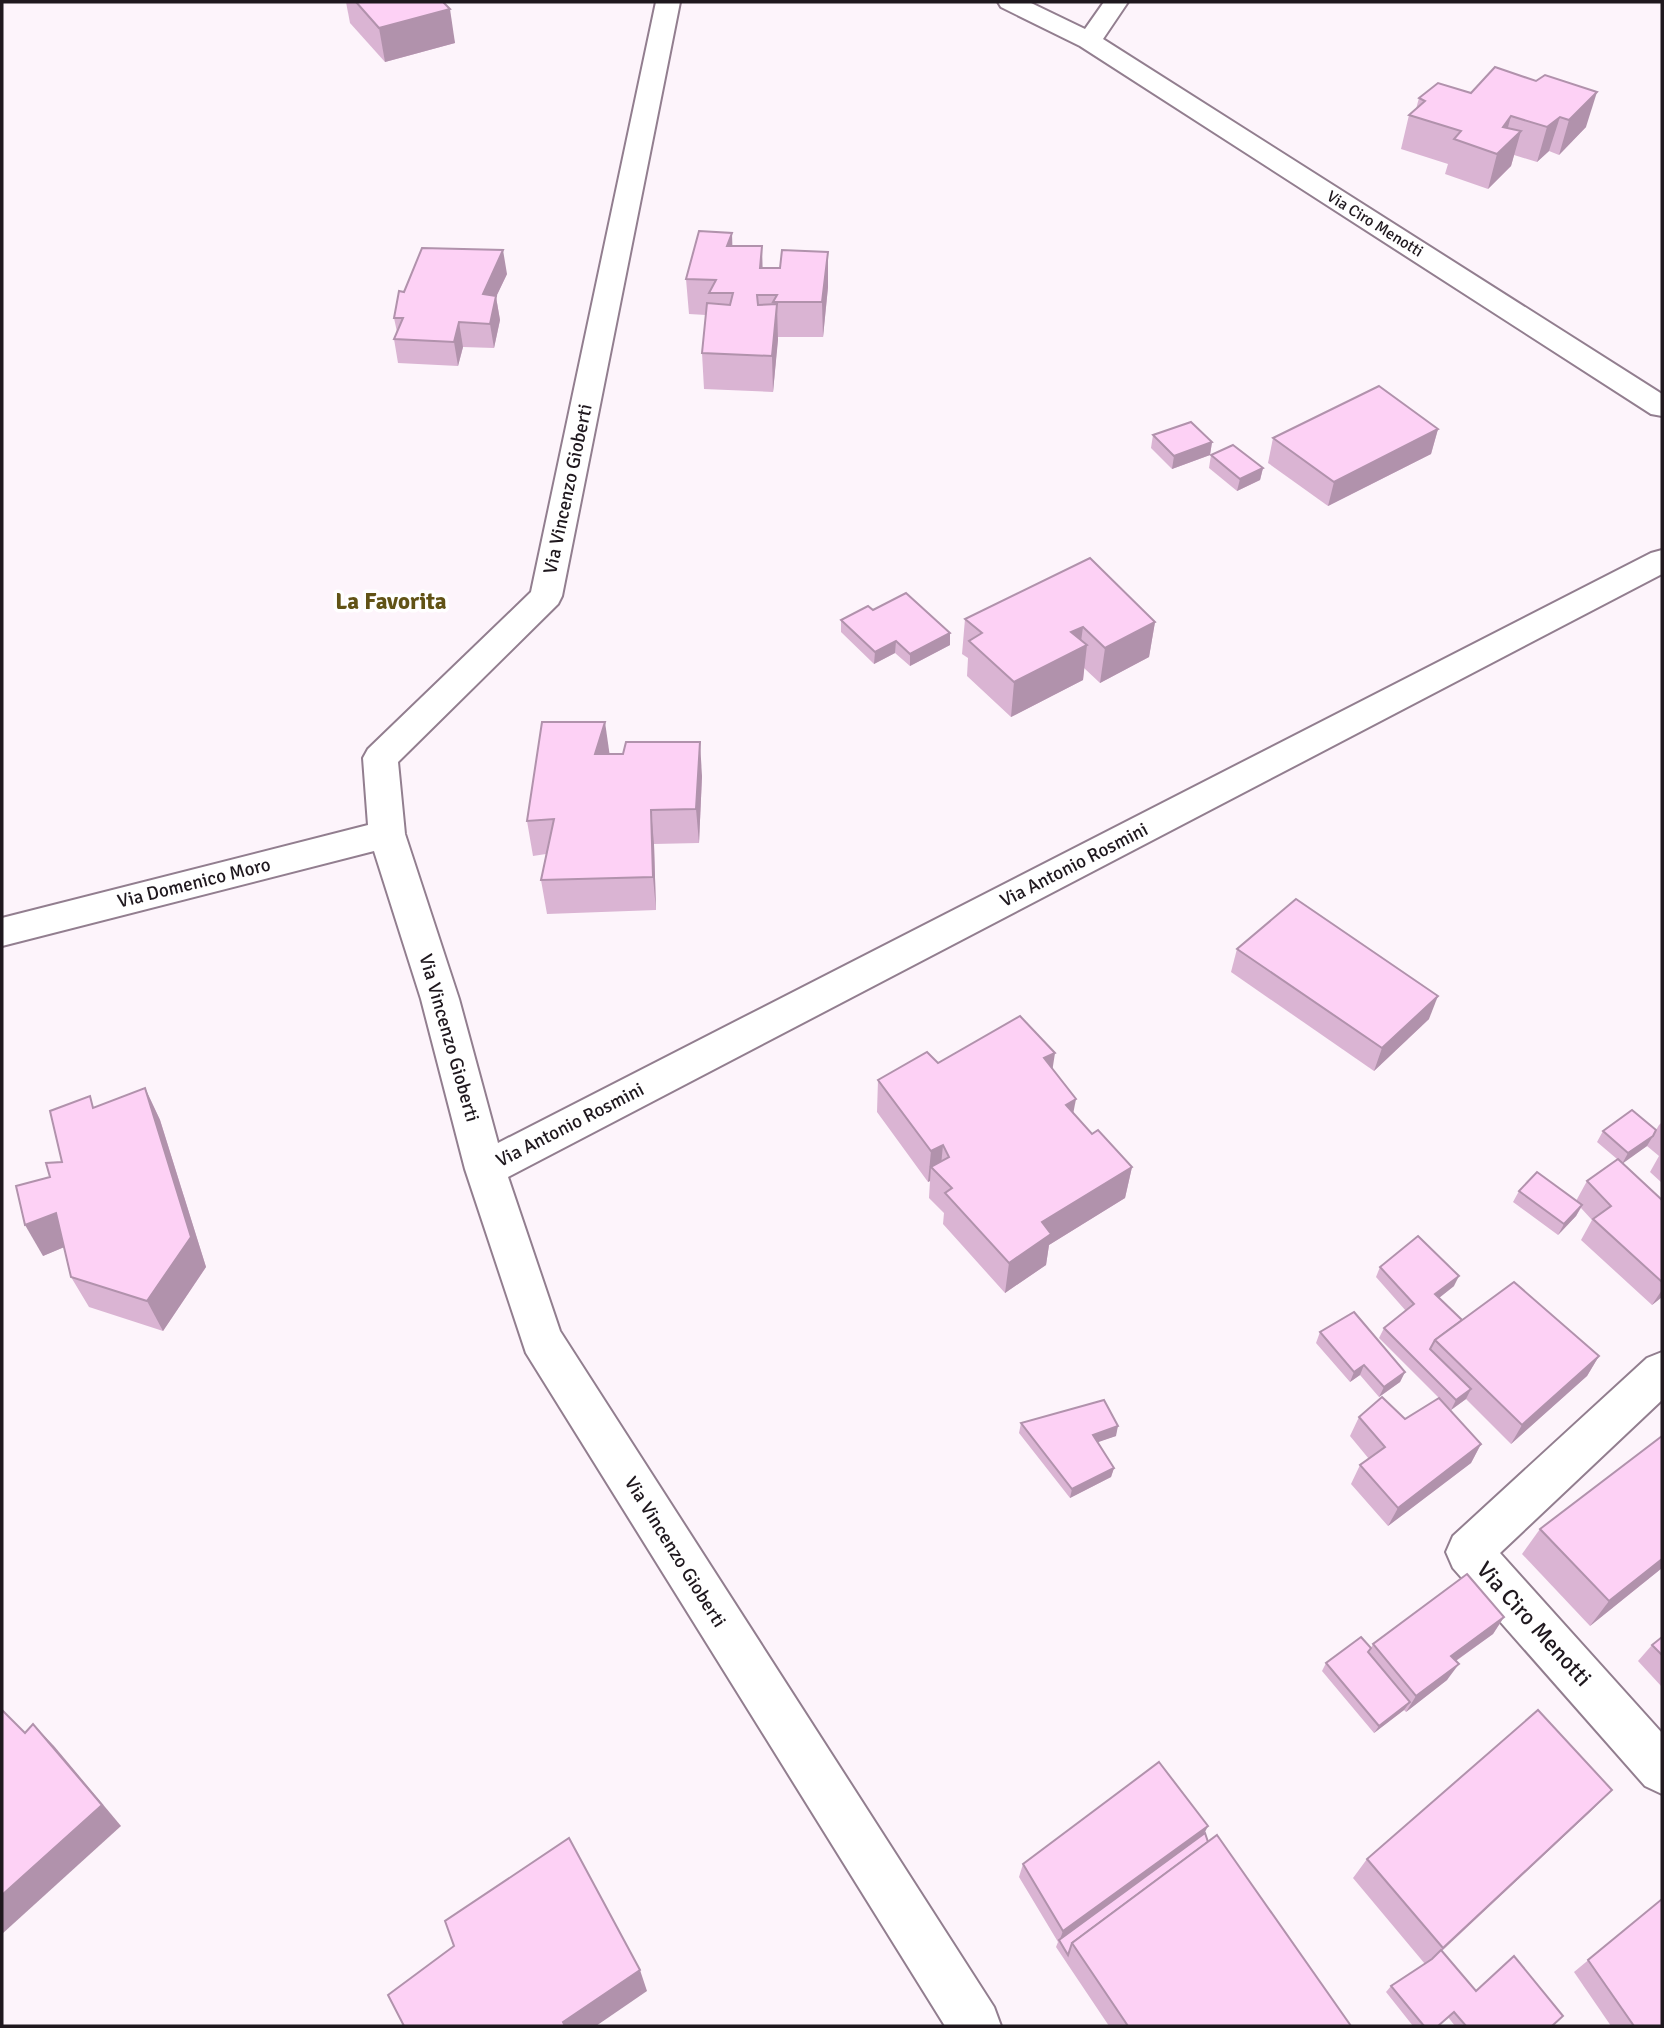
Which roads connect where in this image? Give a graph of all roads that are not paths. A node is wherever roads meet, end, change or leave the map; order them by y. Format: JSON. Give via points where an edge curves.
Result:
{"nodes":[{"id":1,"x":668,"y":2,"type":"edge"},
{"id":2,"x":1010,"y":2,"type":"edge"},
{"id":3,"x":1116,"y":2,"type":"edge"},
{"id":4,"x":1089,"y":41,"type":"junction"},
{"id":5,"x":1662,"y":407,"type":"edge"},
{"id":6,"x":1662,"y":561,"type":"edge"},
{"id":7,"x":387,"y":834,"type":"junction"},
{"id":8,"x":2,"y":932,"type":"edge"},
{"id":9,"x":485,"y":1169,"type":"junction"},
{"id":10,"x":1662,"y":1372,"type":"edge"},
{"id":11,"x":1662,"y":1769,"type":"edge"},
{"id":12,"x":975,"y":2026,"type":"edge"}],
"edges":[{"from":1,"to":7,"type":"street","name":"Via Vincenzo Gioberti","via":[[546,596],[380,758]]},
{"from":2,"to":4,"type":"street","name":"Via Ciro Menotti"},
{"from":3,"to":4,"type":"street"},
{"from":4,"to":5,"type":"street","name":"Via Ciro Menotti"},
{"from":6,"to":9,"type":"street","name":"Via Antonio Rosmini"},
{"from":7,"to":8,"type":"street","name":"Via Domenico Moro"},
{"from":7,"to":9,"type":"street","name":"Via Vincenzo Gioberti","via":[[440,999]]},
{"from":9,"to":12,"type":"street","name":"Via Vincenzo Gioberti","via":[[541,1339]]},
{"from":10,"to":11,"type":"street","name":"Via Ciro Menotti","via":[[1469,1552]]}]}
